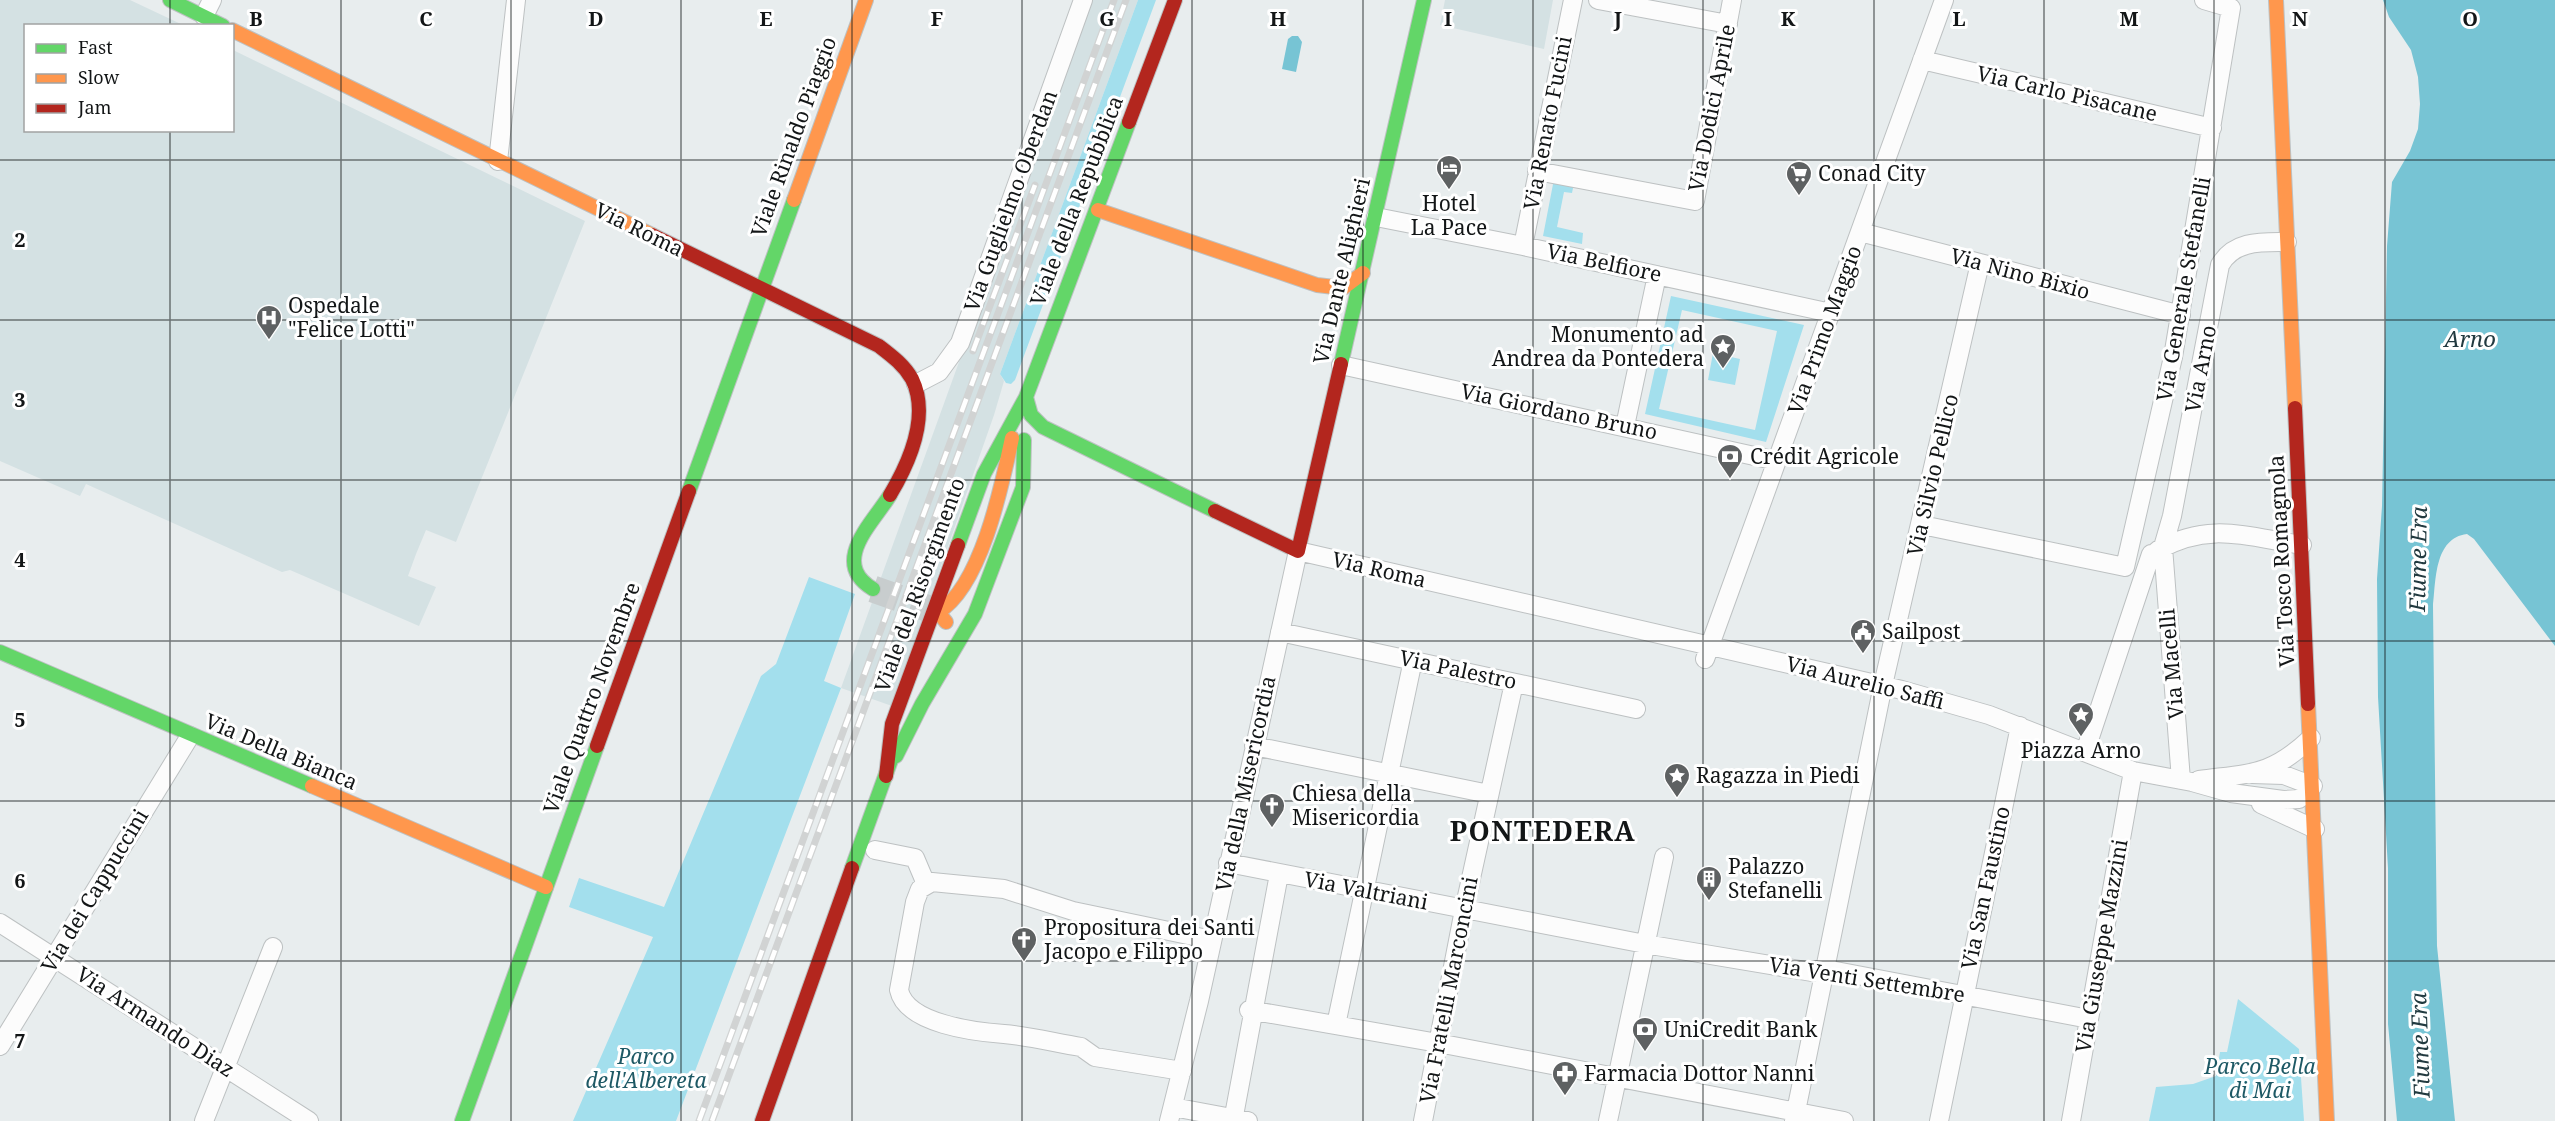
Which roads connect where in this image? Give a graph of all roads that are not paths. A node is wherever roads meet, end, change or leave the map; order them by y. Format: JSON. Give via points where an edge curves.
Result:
{"nodes":[{"id":1,"x":170,"y":0,"type":"edge"},
{"id":2,"x":516,"y":0,"type":"edge"},
{"id":3,"x":866,"y":0,"type":"edge"},
{"id":4,"x":1083,"y":0,"type":"edge"},
{"id":5,"x":1175,"y":0,"type":"edge"},
{"id":6,"x":1424,"y":0,"type":"edge"},
{"id":7,"x":1573,"y":0,"type":"edge"},
{"id":8,"x":1598,"y":0,"type":"edge"},
{"id":9,"x":1732,"y":0,"type":"edge"},
{"id":10,"x":1944,"y":0,"type":"edge"},
{"id":11,"x":2204,"y":0,"type":"edge"},
{"id":12,"x":2276,"y":0,"type":"edge"},
{"id":13,"x":208,"y":8,"type":"edge"},
{"id":14,"x":221,"y":24,"type":"edge"},
{"id":15,"x":1728,"y":24,"type":"junction"},
{"id":16,"x":234,"y":31,"type":"edge"},
{"id":17,"x":1922,"y":60,"type":"junction"},
{"id":18,"x":2212,"y":128,"type":"junction"},
{"id":19,"x":498,"y":161,"type":"junction"},
{"id":20,"x":1537,"y":171,"type":"junction"},
{"id":21,"x":1098,"y":210,"type":"junction"},
{"id":22,"x":1376,"y":217,"type":"junction"},
{"id":23,"x":1860,"y":232,"type":"junction"},
{"id":24,"x":2287,"y":242,"type":"junction"},
{"id":25,"x":1523,"y":246,"type":"junction"},
{"id":26,"x":1980,"y":263,"type":"junction"},
{"id":27,"x":1363,"y":273,"type":"junction"},
{"id":28,"x":1657,"y":275,"type":"junction"},
{"id":29,"x":761,"y":289,"type":"junction"},
{"id":30,"x":1831,"y":313,"type":"junction"},
{"id":31,"x":2181,"y":315,"type":"junction"},
{"id":32,"x":1341,"y":365,"type":"junction"},
{"id":33,"x":916,"y":384,"type":"junction"},
{"id":34,"x":1026,"y":398,"type":"junction"},
{"id":35,"x":1016,"y":416,"type":"junction"},
{"id":36,"x":1624,"y":426,"type":"junction"},
{"id":37,"x":1069,"y":438,"type":"junction"},
{"id":38,"x":1776,"y":461,"type":"junction"},
{"id":39,"x":1023,"y":487,"type":"junction"},
{"id":40,"x":883,"y":508,"type":"junction"},
{"id":41,"x":1922,"y":525,"type":"junction"},
{"id":42,"x":874,"y":542,"type":"dead end"},
{"id":43,"x":2302,"y":545,"type":"junction"},
{"id":44,"x":2157,"y":550,"type":"junction"},
{"id":45,"x":1298,"y":551,"type":"junction"},
{"id":46,"x":870,"y":563,"type":"dead end"},
{"id":47,"x":2124,"y":567,"type":"junction"},
{"id":48,"x":878,"y":576,"type":"tunnel mouth"},
{"id":49,"x":873,"y":589,"type":"tunnel mouth"},
{"id":50,"x":1280,"y":632,"type":"junction"},
{"id":51,"x":944,"y":633,"type":"dead end"},
{"id":52,"x":0,"y":652,"type":"edge"},
{"id":53,"x":936,"y":652,"type":"dead end"},
{"id":54,"x":1707,"y":652,"type":"junction"},
{"id":55,"x":1413,"y":660,"type":"junction"},
{"id":56,"x":1514,"y":682,"type":"junction"},
{"id":57,"x":1883,"y":685,"type":"junction"},
{"id":58,"x":1636,"y":709,"type":"dead end"},
{"id":59,"x":2020,"y":726,"type":"junction"},
{"id":60,"x":190,"y":735,"type":"junction"},
{"id":61,"x":2311,"y":738,"type":"junction"},
{"id":62,"x":1254,"y":746,"type":"junction"},
{"id":63,"x":2085,"y":752,"type":"junction"},
{"id":64,"x":2133,"y":771,"type":"junction"},
{"id":65,"x":1389,"y":773,"type":"junction"},
{"id":66,"x":2252,"y":774,"type":"junction"},
{"id":67,"x":886,"y":776,"type":"junction"},
{"id":68,"x":2186,"y":781,"type":"junction"},
{"id":69,"x":2313,"y":786,"type":"junction"},
{"id":70,"x":2231,"y":793,"type":"junction"},
{"id":71,"x":1489,"y":794,"type":"junction"},
{"id":72,"x":2314,"y":829,"type":"junction"},
{"id":73,"x":875,"y":850,"type":"dead end"},
{"id":74,"x":1664,"y":856,"type":"dead end"},
{"id":75,"x":1228,"y":863,"type":"junction"},
{"id":76,"x":1280,"y":874,"type":"junction"},
{"id":77,"x":926,"y":884,"type":"junction"},
{"id":78,"x":546,"y":887,"type":"junction"},
{"id":79,"x":1365,"y":891,"type":"junction"},
{"id":80,"x":1464,"y":910,"type":"junction"},
{"id":81,"x":0,"y":923,"type":"edge"},
{"id":82,"x":1212,"y":940,"type":"junction"},
{"id":83,"x":1645,"y":945,"type":"junction"},
{"id":84,"x":273,"y":947,"type":"dead end"},
{"id":85,"x":55,"y":957,"type":"junction"},
{"id":86,"x":1824,"y":974,"type":"junction"},
{"id":87,"x":1964,"y":995,"type":"junction"},
{"id":88,"x":1252,"y":1010,"type":"junction"},
{"id":89,"x":2089,"y":1019,"type":"junction"},
{"id":90,"x":1336,"y":1025,"type":"junction"},
{"id":91,"x":1438,"y":1043,"type":"junction"},
{"id":92,"x":0,"y":1046,"type":"edge"},
{"id":93,"x":225,"y":1067,"type":"junction"},
{"id":94,"x":1182,"y":1071,"type":"junction"},
{"id":95,"x":1617,"y":1076,"type":"junction"},
{"id":96,"x":771,"y":1098,"type":"junction"},
{"id":97,"x":1171,"y":1114,"type":"edge"},
{"id":98,"x":1795,"y":1116,"type":"edge"},
{"id":99,"x":1238,"y":1120,"type":"edge"},
{"id":100,"x":204,"y":1121,"type":"edge"},
{"id":101,"x":309,"y":1121,"type":"edge"},
{"id":102,"x":462,"y":1121,"type":"edge"},
{"id":103,"x":762,"y":1121,"type":"edge"},
{"id":104,"x":769,"y":1121,"type":"edge"},
{"id":105,"x":1423,"y":1121,"type":"edge"},
{"id":106,"x":1608,"y":1121,"type":"edge"},
{"id":107,"x":1844,"y":1121,"type":"edge"},
{"id":108,"x":1939,"y":1121,"type":"edge"},
{"id":109,"x":2071,"y":1121,"type":"edge"},
{"id":110,"x":2327,"y":1121,"type":"edge"}],
"edges":[{"from":1,"to":13,"type":"street"},
{"from":2,"to":19,"type":"street"},
{"from":3,"to":29,"type":"street","name":"Viale Rinaldo Piaggio"},
{"from":4,"to":33,"type":"street","name":"Via Guglielmo Oberdan","via":[[960,343],[945,367]]},
{"from":5,"to":21,"type":"street","name":"Viale della Repubblica"},
{"from":6,"to":22,"type":"street","name":"Via Dante Alighieri"},
{"from":7,"to":20,"type":"street","name":"Via Renato Fucini"},
{"from":8,"to":15,"type":"street"},
{"from":9,"to":15,"type":"street","name":"Via Dodici Aprile"},
{"from":10,"to":17,"type":"street","name":"Via Primo Maggio"},
{"from":11,"to":18,"type":"street","name":"Via Generale Stefanelli","via":[[2231,8]]},
{"from":12,"to":24,"type":"street","name":"Via Tosco Romagnola"},
{"from":13,"to":14,"type":"street"},
{"from":15,"to":20,"type":"street","name":"Via Dodici Aprile","via":[[1695,201]]},
{"from":16,"to":19,"type":"street","name":"Via Roma"},
{"from":17,"to":18,"type":"street","name":"Via Carlo Pisacane"},
{"from":17,"to":23,"type":"street","name":"Via Primo Maggio"},
{"from":18,"to":31,"type":"street","name":"Via Generale Stefanelli"},
{"from":19,"to":29,"type":"street","name":"Via Roma"},
{"from":20,"to":25,"type":"street","name":"Via Renato Fucini"},
{"from":21,"to":27,"type":"street","via":[[1317,285],[1342,288]]},
{"from":21,"to":34,"type":"street","name":"Viale della Repubblica"},
{"from":22,"to":25,"type":"street","name":"Via Belfiore"},
{"from":22,"to":27,"type":"street","name":"Via Dante Alighieri"},
{"from":23,"to":26,"type":"street","name":"Via Nino Bixio"},
{"from":23,"to":30,"type":"street","name":"Via Primo Maggio"},
{"from":24,"to":43,"type":"street","name":"Via Tosco Romagnola"},
{"from":24,"to":44,"type":"street","name":"Via Arno","via":[[2239,247],[2229,252],[2220,265],[2172,516]]},
{"from":25,"to":28,"type":"street","name":"Via Belfiore"},
{"from":26,"to":31,"type":"street","name":"Via Nino Bixio"},
{"from":26,"to":41,"type":"street","name":"Via Silvio Pellico"},
{"from":27,"to":32,"type":"street","name":"Via Dante Alighieri"},
{"from":28,"to":30,"type":"street","name":"Via Belfiore"},
{"from":28,"to":36,"type":"street"},
{"from":29,"to":33,"type":"street","name":"Via Roma","via":[[891,353],[903,363]]},
{"from":29,"to":78,"type":"street","name":"Viale Quattro Novembre"},
{"from":30,"to":38,"type":"street","name":"Via Primo Maggio"},
{"from":31,"to":47,"type":"street","name":"Via Generale Stefanelli"},
{"from":32,"to":36,"type":"street","name":"Via Giordano Bruno"},
{"from":32,"to":45,"type":"street","name":"Via Dante Alighieri"},
{"from":33,"to":40,"type":"street","via":[[915,440]]},
{"from":34,"to":35,"type":"street","name":"Viale della Repubblica"},
{"from":34,"to":37,"type":"street","name":"Via Roma","via":[[1034,419]]},
{"from":34,"to":39,"type":"street","name":"Viale del Risorgimento"},
{"from":35,"to":51,"type":"street","name":"Viale del Risorgimento","via":[[1003,478],[964,587],[941,606]]},
{"from":35,"to":67,"type":"street","name":"Viale del Risorgimento","via":[[984,474],[900,702],[888,742]]},
{"from":36,"to":38,"type":"street","name":"Via Giordano Bruno"},
{"from":37,"to":39,"type":"street","via":[[1042,448]]},
{"from":37,"to":45,"type":"street","name":"Via Roma"},
{"from":38,"to":54,"type":"street","name":"Via Primo Maggio"},
{"from":39,"to":67,"type":"street","name":"Viale del Risorgimento","via":[[970,623],[922,704]]},
{"from":40,"to":42,"type":"street"},
{"from":40,"to":49,"type":"street","via":[[864,530],[854,555],[862,582]]},
{"from":41,"to":47,"type":"street"},
{"from":41,"to":57,"type":"street","name":"Via Silvio Pellico"},
{"from":43,"to":44,"type":"street","via":[[2199,533]]},
{"from":43,"to":61,"type":"street","name":"Via Tosco Romagnola"},
{"from":44,"to":47,"type":"street"},
{"from":44,"to":63,"type":"street","name":"Via Arno"},
{"from":44,"to":68,"type":"street","name":"Via Macelli"},
{"from":45,"to":50,"type":"street","name":"Via della Misericordia"},
{"from":45,"to":54,"type":"street","name":"Via Roma"},
{"from":46,"to":48,"type":"street"},
{"from":50,"to":55,"type":"street","name":"Via Palestro"},
{"from":50,"to":62,"type":"street","name":"Via della Misericordia"},
{"from":52,"to":60,"type":"street","name":"Via Della Bianca"},
{"from":53,"to":67,"type":"street","name":"Viale del Risorgimento","via":[[901,727]]},
{"from":54,"to":57,"type":"street","name":"Via Aurelio Saffi"},
{"from":55,"to":56,"type":"street","name":"Via Palestro"},
{"from":55,"to":65,"type":"street"},
{"from":56,"to":58,"type":"street","name":"Via Palestro"},
{"from":56,"to":71,"type":"street","name":"Via Fratelli Marconcini"},
{"from":57,"to":59,"type":"street","name":"Via Aurelio Saffi"},
{"from":57,"to":86,"type":"street","name":"Via Silvio Pellico"},
{"from":59,"to":63,"type":"street"},
{"from":59,"to":87,"type":"street","name":"Via San Faustino"},
{"from":60,"to":78,"type":"street","name":"Via Della Bianca"},
{"from":60,"to":85,"type":"street","name":"Via dei Cappuccini"},
{"from":61,"to":66,"type":"street","via":[[2282,762]]},
{"from":61,"to":69,"type":"street","name":"Via Tosco Romagnola"},
{"from":62,"to":65,"type":"street"},
{"from":62,"to":75,"type":"street","name":"Via della Misericordia"},
{"from":63,"to":64,"type":"street"},
{"from":64,"to":68,"type":"street"},
{"from":64,"to":89,"type":"street","name":"Via Giuseppe Mazzini"},
{"from":65,"to":71,"type":"street"},
{"from":65,"to":79,"type":"street"},
{"from":66,"to":68,"type":"street"},
{"from":66,"to":69,"type":"street","via":[[2284,775]]},
{"from":67,"to":96,"type":"street","name":"Viale del Risorgimento"},
{"from":68,"to":70,"type":"street"},
{"from":69,"to":70,"type":"street","via":[[2295,800]]},
{"from":69,"to":72,"type":"street","name":"Via Tosco Romagnola"},
{"from":70,"to":72,"type":"street"},
{"from":71,"to":80,"type":"street","name":"Via Fratelli Marconcini"},
{"from":72,"to":110,"type":"street","name":"Via Tosco Romagnola"},
{"from":73,"to":77,"type":"street","via":[[915,858]]},
{"from":74,"to":83,"type":"street"},
{"from":75,"to":76,"type":"street","name":"Via Valtriani"},
{"from":75,"to":82,"type":"street","name":"Via della Misericordia"},
{"from":76,"to":79,"type":"street","name":"Via Valtriani"},
{"from":76,"to":88,"type":"street"},
{"from":77,"to":82,"type":"street","via":[[936,881],[1004,889],[1072,911]]},
{"from":77,"to":94,"type":"street","via":[[918,891],[900,976],[900,995],[909,1008],[966,1031],[1081,1047],[1095,1057]]},
{"from":78,"to":102,"type":"street","name":"Viale Quattro Novembre"},
{"from":79,"to":80,"type":"street","name":"Via Valtriani"},
{"from":79,"to":90,"type":"street"},
{"from":80,"to":83,"type":"street","name":"Via Valtriani"},
{"from":80,"to":91,"type":"street","name":"Via Fratelli Marconcini"},
{"from":81,"to":85,"type":"street","name":"Via Armando Diaz"},
{"from":82,"to":94,"type":"street","name":"Via della Misericordia"},
{"from":83,"to":86,"type":"street","name":"Via Venti Settembre"},
{"from":83,"to":95,"type":"street"},
{"from":84,"to":93,"type":"street"},
{"from":85,"to":92,"type":"street","name":"Via dei Cappuccini"},
{"from":85,"to":93,"type":"street","name":"Via Armando Diaz"},
{"from":86,"to":87,"type":"street","name":"Via Venti Settembre","via":[[1836,971]]},
{"from":86,"to":98,"type":"street","name":"Via Silvio Pellico"},
{"from":87,"to":89,"type":"street","name":"Via Venti Settembre"},
{"from":87,"to":108,"type":"street","name":"Via San Faustino"},
{"from":88,"to":90,"type":"street"},
{"from":88,"to":99,"type":"street"},
{"from":89,"to":109,"type":"street","name":"Via Giuseppe Mazzini"},
{"from":90,"to":91,"type":"street"},
{"from":91,"to":95,"type":"street"},
{"from":91,"to":105,"type":"street","name":"Via Fratelli Marconcini"},
{"from":93,"to":100,"type":"street"},
{"from":93,"to":101,"type":"street","name":"Via Armando Diaz"},
{"from":94,"to":97,"type":"street","name":"Via della Misericordia"},
{"from":95,"to":98,"type":"street"},
{"from":95,"to":106,"type":"street"},
{"from":96,"to":103,"type":"street","name":"Viale del Risorgimento"},
{"from":96,"to":104,"type":"street"},
{"from":97,"to":99,"type":"street"},
{"from":98,"to":107,"type":"street"}]}
